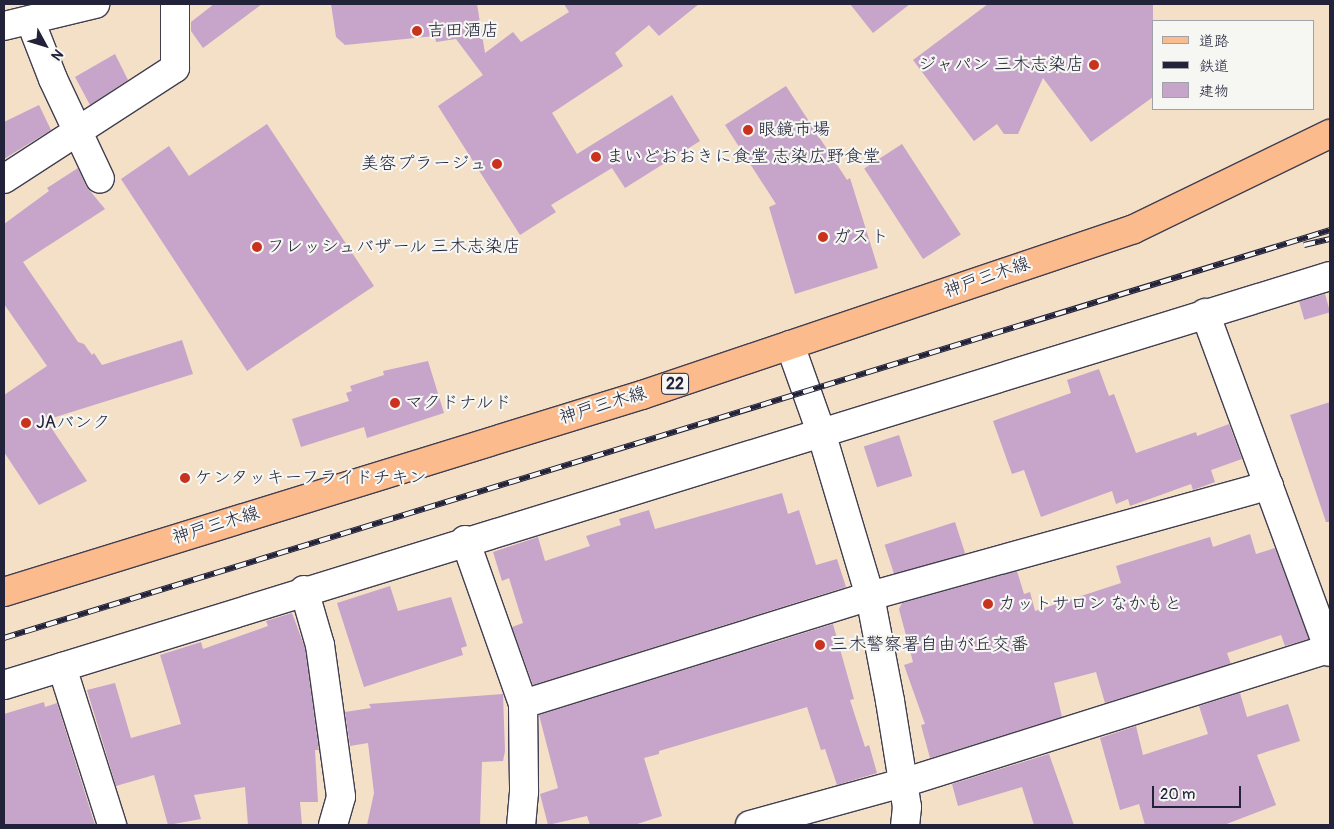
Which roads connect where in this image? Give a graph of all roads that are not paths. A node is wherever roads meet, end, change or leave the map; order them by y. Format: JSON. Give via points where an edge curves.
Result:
{"nodes":[{"id":1,"x":95,"y":4,"type":"edge"},
{"id":2,"x":175,"y":4,"type":"edge"},
{"id":3,"x":30,"y":20,"type":"junction"},
{"id":4,"x":4,"y":26,"type":"edge"},
{"id":5,"x":79,"y":132,"type":"junction"},
{"id":6,"x":1330,"y":134,"type":"edge"},
{"id":7,"x":100,"y":179,"type":"dead end"},
{"id":8,"x":4,"y":180,"type":"edge"},
{"id":9,"x":1330,"y":276,"type":"edge"},
{"id":10,"x":1205,"y":313,"type":"junction"},
{"id":11,"x":790,"y":345,"type":"junction"},
{"id":12,"x":821,"y":432,"type":"junction"},
{"id":13,"x":1270,"y":485,"type":"junction"},
{"id":14,"x":466,"y":540,"type":"junction"},
{"id":15,"x":304,"y":590,"type":"junction"},
{"id":16,"x":4,"y":592,"type":"edge"},
{"id":17,"x":870,"y":596,"type":"junction"},
{"id":18,"x":1330,"y":651,"type":"edge"},
{"id":19,"x":62,"y":667,"type":"junction"},
{"id":20,"x":4,"y":685,"type":"edge"},
{"id":21,"x":523,"y":704,"type":"junction"},
{"id":22,"x":903,"y":783,"type":"junction"},
{"id":23,"x":112,"y":825,"type":"edge"},
{"id":24,"x":333,"y":825,"type":"edge"},
{"id":25,"x":521,"y":825,"type":"edge"},
{"id":26,"x":750,"y":825,"type":"edge"},
{"id":27,"x":905,"y":825,"type":"edge"}],
"edges":[{"from":1,"to":3,"type":"street"},
{"from":2,"to":5,"type":"street","via":[[175,68]]},
{"from":3,"to":4,"type":"street"},
{"from":3,"to":5,"type":"street","via":[[53,79]]},
{"from":5,"to":7,"type":"street"},
{"from":5,"to":8,"type":"street"},
{"from":6,"to":11,"type":"main road","name":"神戸三木線","number":"22","via":[[1134,229]]},
{"from":9,"to":10,"type":"street"},
{"from":10,"to":12,"type":"street"},
{"from":10,"to":13,"type":"street"},
{"from":11,"to":12,"type":"street"},
{"from":11,"to":16,"type":"main road","name":"神戸三木線","number":"22","via":[[642,395]]},
{"from":12,"to":14,"type":"street"},
{"from":12,"to":17,"type":"street"},
{"from":13,"to":17,"type":"street"},
{"from":13,"to":18,"type":"street"},
{"from":14,"to":15,"type":"street"},
{"from":14,"to":21,"type":"street"},
{"from":15,"to":19,"type":"street"},
{"from":15,"to":24,"type":"street","via":[[320,645],[341,797]]},
{"from":17,"to":21,"type":"street"},
{"from":17,"to":22,"type":"street"},
{"from":18,"to":22,"type":"street"},
{"from":19,"to":20,"type":"street"},
{"from":19,"to":23,"type":"street"},
{"from":21,"to":25,"type":"street"},
{"from":22,"to":26,"type":"street"},
{"from":22,"to":27,"type":"street"}]}
